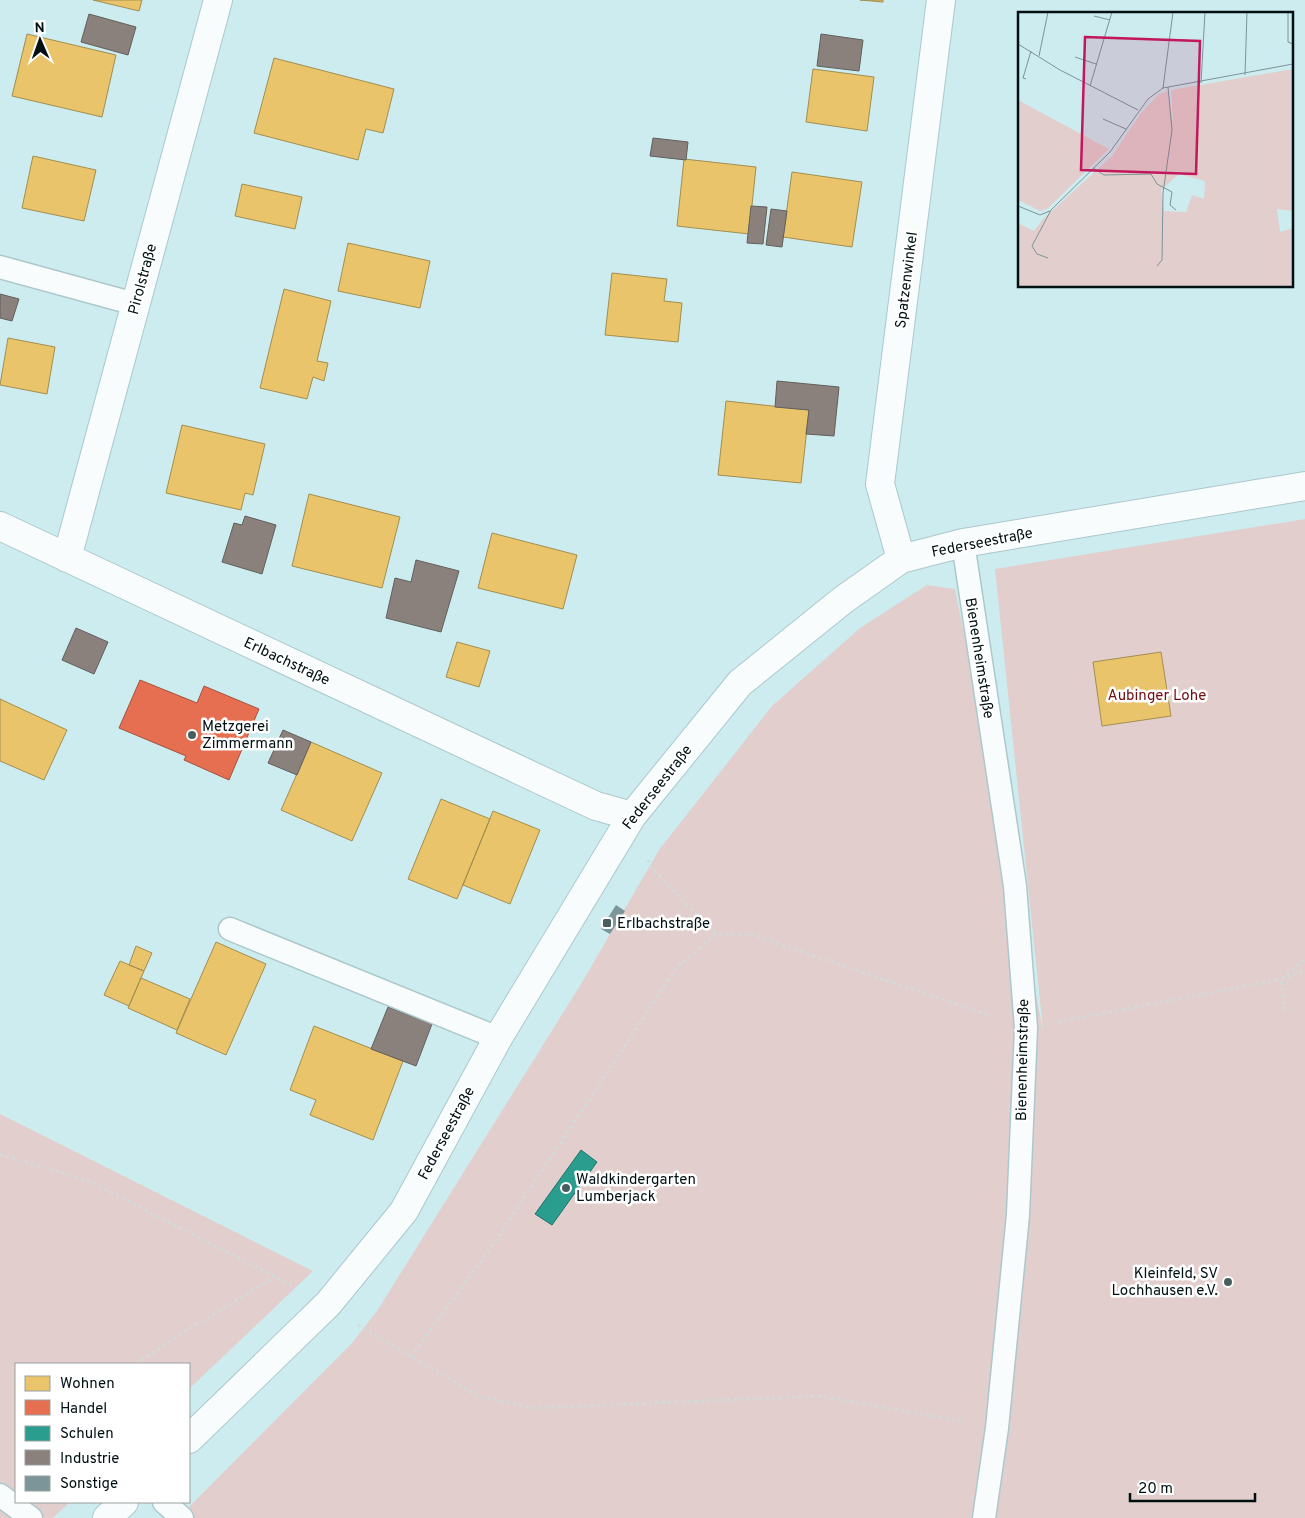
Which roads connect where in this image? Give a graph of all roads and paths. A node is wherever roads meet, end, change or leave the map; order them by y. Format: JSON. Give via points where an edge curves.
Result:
{"nodes":[{"id":1,"x":218,"y":0,"type":"edge"},
{"id":2,"x":941,"y":0,"type":"edge"},
{"id":3,"x":0,"y":267,"type":"edge"},
{"id":4,"x":135,"y":304,"type":"junction"},
{"id":5,"x":1305,"y":486,"type":"edge"},
{"id":6,"x":0,"y":526,"type":"edge"},
{"id":7,"x":963,"y":543,"type":"junction"},
{"id":8,"x":67,"y":558,"type":"junction"},
{"id":9,"x":901,"y":559,"type":"junction"},
{"id":10,"x":632,"y":816,"type":"junction"},
{"id":11,"x":230,"y":929,"type":"dead end"},
{"id":12,"x":716,"y":934,"type":"junction"},
{"id":13,"x":1305,"y":960,"type":"edge"},
{"id":14,"x":1305,"y":971,"type":"edge"},
{"id":15,"x":1281,"y":979,"type":"junction"},
{"id":16,"x":1285,"y":1010,"type":"dead end"},
{"id":17,"x":1026,"y":1028,"type":"junction"},
{"id":18,"x":498,"y":1038,"type":"junction"},
{"id":19,"x":0,"y":1154,"type":"edge"},
{"id":20,"x":276,"y":1277,"type":"junction"},
{"id":21,"x":328,"y":1304,"type":"junction"},
{"id":22,"x":411,"y":1357,"type":"junction"},
{"id":23,"x":137,"y":1363,"type":"edge"},
{"id":24,"x":997,"y":1428,"type":"junction"},
{"id":25,"x":190,"y":1438,"type":"edge"},
{"id":26,"x":0,"y":1495,"type":"edge"},
{"id":27,"x":123,"y":1503,"type":"edge"},
{"id":28,"x":165,"y":1503,"type":"edge"},
{"id":29,"x":31,"y":1518,"type":"edge"},
{"id":30,"x":108,"y":1518,"type":"edge"},
{"id":31,"x":182,"y":1518,"type":"edge"},
{"id":32,"x":984,"y":1518,"type":"edge"}],
"edges":[{"from":1,"to":4,"type":"street","name":"Pirolstraße"},
{"from":2,"to":9,"type":"street","name":"Spatzenwinkel","via":[[880,484]]},
{"from":3,"to":4,"type":"lane"},
{"from":4,"to":8,"type":"street","name":"Pirolstraße"},
{"from":5,"to":7,"type":"street","name":"Federseestraße"},
{"from":6,"to":8,"type":"street","name":"Erlbachstraße"},
{"from":7,"to":9,"type":"street","name":"Federseestraße"},
{"from":7,"to":17,"type":"lane","name":"Bienenheimstraße","via":[[1015,886]]},
{"from":8,"to":10,"type":"street","name":"Erlbachstraße","via":[[596,806]]},
{"from":9,"to":10,"type":"street","name":"Federseestraße","via":[[843,600],[740,683]]},
{"from":10,"to":12,"type":"path","via":[[651,868]]},
{"from":10,"to":18,"type":"street","name":"Federseestraße"},
{"from":11,"to":18,"type":"lane"},
{"from":12,"to":17,"type":"path","via":[[750,934]]},
{"from":12,"to":22,"type":"path","via":[[677,967],[495,1242]]},
{"from":13,"to":15,"type":"path"},
{"from":14,"to":15,"type":"path"},
{"from":15,"to":16,"type":"path"},
{"from":15,"to":17,"type":"path"},
{"from":17,"to":24,"type":"lane","name":"Bienenheimstraße","via":[[1018,1215]]},
{"from":18,"to":21,"type":"street","name":"Federseestraße","via":[[404,1211]]},
{"from":19,"to":20,"type":"path","via":[[91,1182]]},
{"from":20,"to":21,"type":"path"},
{"from":20,"to":23,"type":"path"},
{"from":21,"to":22,"type":"path"},
{"from":21,"to":25,"type":"street","name":"Federseestraße"},
{"from":22,"to":24,"type":"path","via":[[478,1396],[533,1408],[820,1396]]},
{"from":24,"to":32,"type":"lane","name":"Bienenheimstraße"},
{"from":26,"to":29,"type":"lane"},
{"from":27,"to":30,"type":"street"},
{"from":28,"to":31,"type":"lane"}]}
